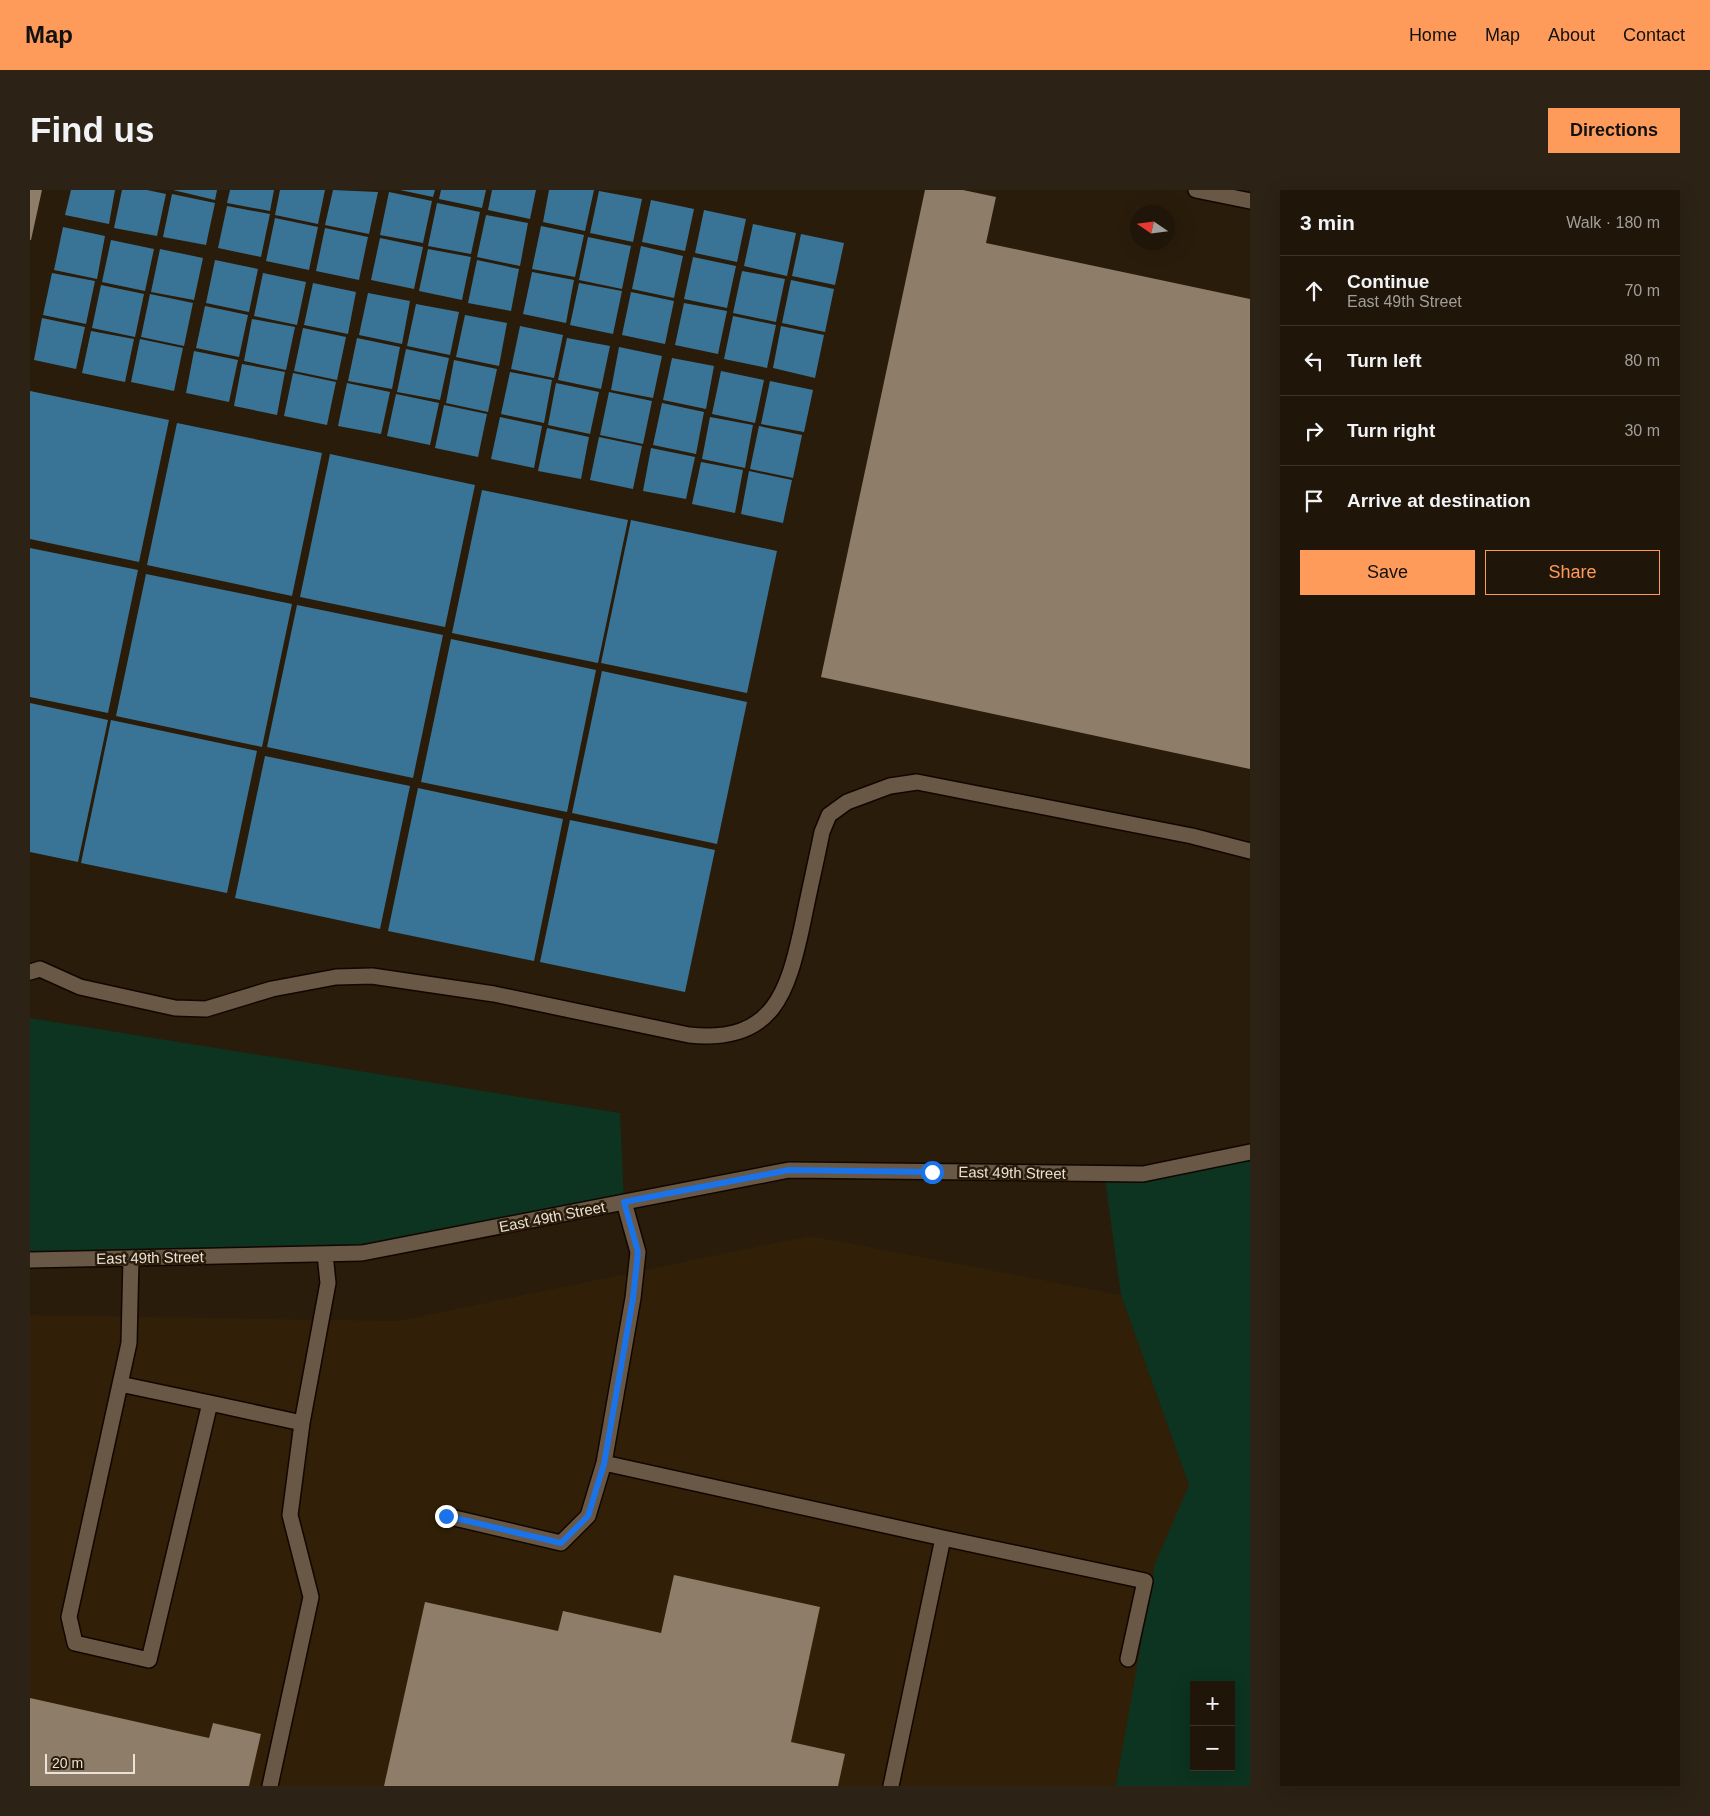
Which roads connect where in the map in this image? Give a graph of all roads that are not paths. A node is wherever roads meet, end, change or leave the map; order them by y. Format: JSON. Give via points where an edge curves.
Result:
{"nodes":[{"id":1,"x":1196,"y":190,"type":"edge"},
{"id":2,"x":1250,"y":201,"type":"edge"},
{"id":3,"x":1250,"y":851,"type":"edge"},
{"id":4,"x":30,"y":972,"type":"edge"},
{"id":5,"x":1250,"y":1152,"type":"edge"},
{"id":6,"x":624,"y":1202,"type":"junction"},
{"id":7,"x":325,"y":1254,"type":"junction"},
{"id":8,"x":131,"y":1258,"type":"junction"},
{"id":9,"x":30,"y":1260,"type":"edge"},
{"id":10,"x":120,"y":1384,"type":"junction"},
{"id":11,"x":210,"y":1404,"type":"junction"},
{"id":12,"x":302,"y":1422,"type":"junction"},
{"id":13,"x":604,"y":1464,"type":"junction"},
{"id":14,"x":446,"y":1516,"type":"dead end"},
{"id":15,"x":943,"y":1538,"type":"junction"},
{"id":16,"x":1128,"y":1659,"type":"dead end"},
{"id":17,"x":270,"y":1786,"type":"edge"},
{"id":18,"x":891,"y":1786,"type":"edge"}],
"edges":[{"from":1,"to":2,"type":"street"},
{"from":3,"to":4,"type":"street","via":[[1192,836],[917,782],[890,786],[847,802],[829,816],[822,832],[793,969],[782,994],[763,1019],[737,1034],[713,1038],[494,994],[372,976],[336,977],[272,989],[206,1009],[175,1008],[80,987],[40,969]]},
{"from":5,"to":6,"type":"street","name":"East 49th Street","via":[[1143,1174],[789,1170]]},
{"from":6,"to":7,"type":"street","name":"East 49th Street","via":[[362,1253]]},
{"from":6,"to":13,"type":"street","via":[[638,1252]]},
{"from":7,"to":8,"type":"street","name":"East 49th Street"},
{"from":7,"to":12,"type":"street","via":[[328,1283]]},
{"from":8,"to":9,"type":"street","name":"East 49th Street"},
{"from":8,"to":10,"type":"street","via":[[129,1343]]},
{"from":10,"to":11,"type":"street"},
{"from":10,"to":11,"type":"street","via":[[69,1617],[75,1644],[149,1660]]},
{"from":11,"to":12,"type":"street"},
{"from":12,"to":17,"type":"street","via":[[290,1515],[311,1597]]},
{"from":13,"to":14,"type":"street","via":[[588,1516],[561,1543]]},
{"from":13,"to":15,"type":"street"},
{"from":15,"to":16,"type":"street","via":[[1145,1581]]},
{"from":15,"to":18,"type":"street"}]}
